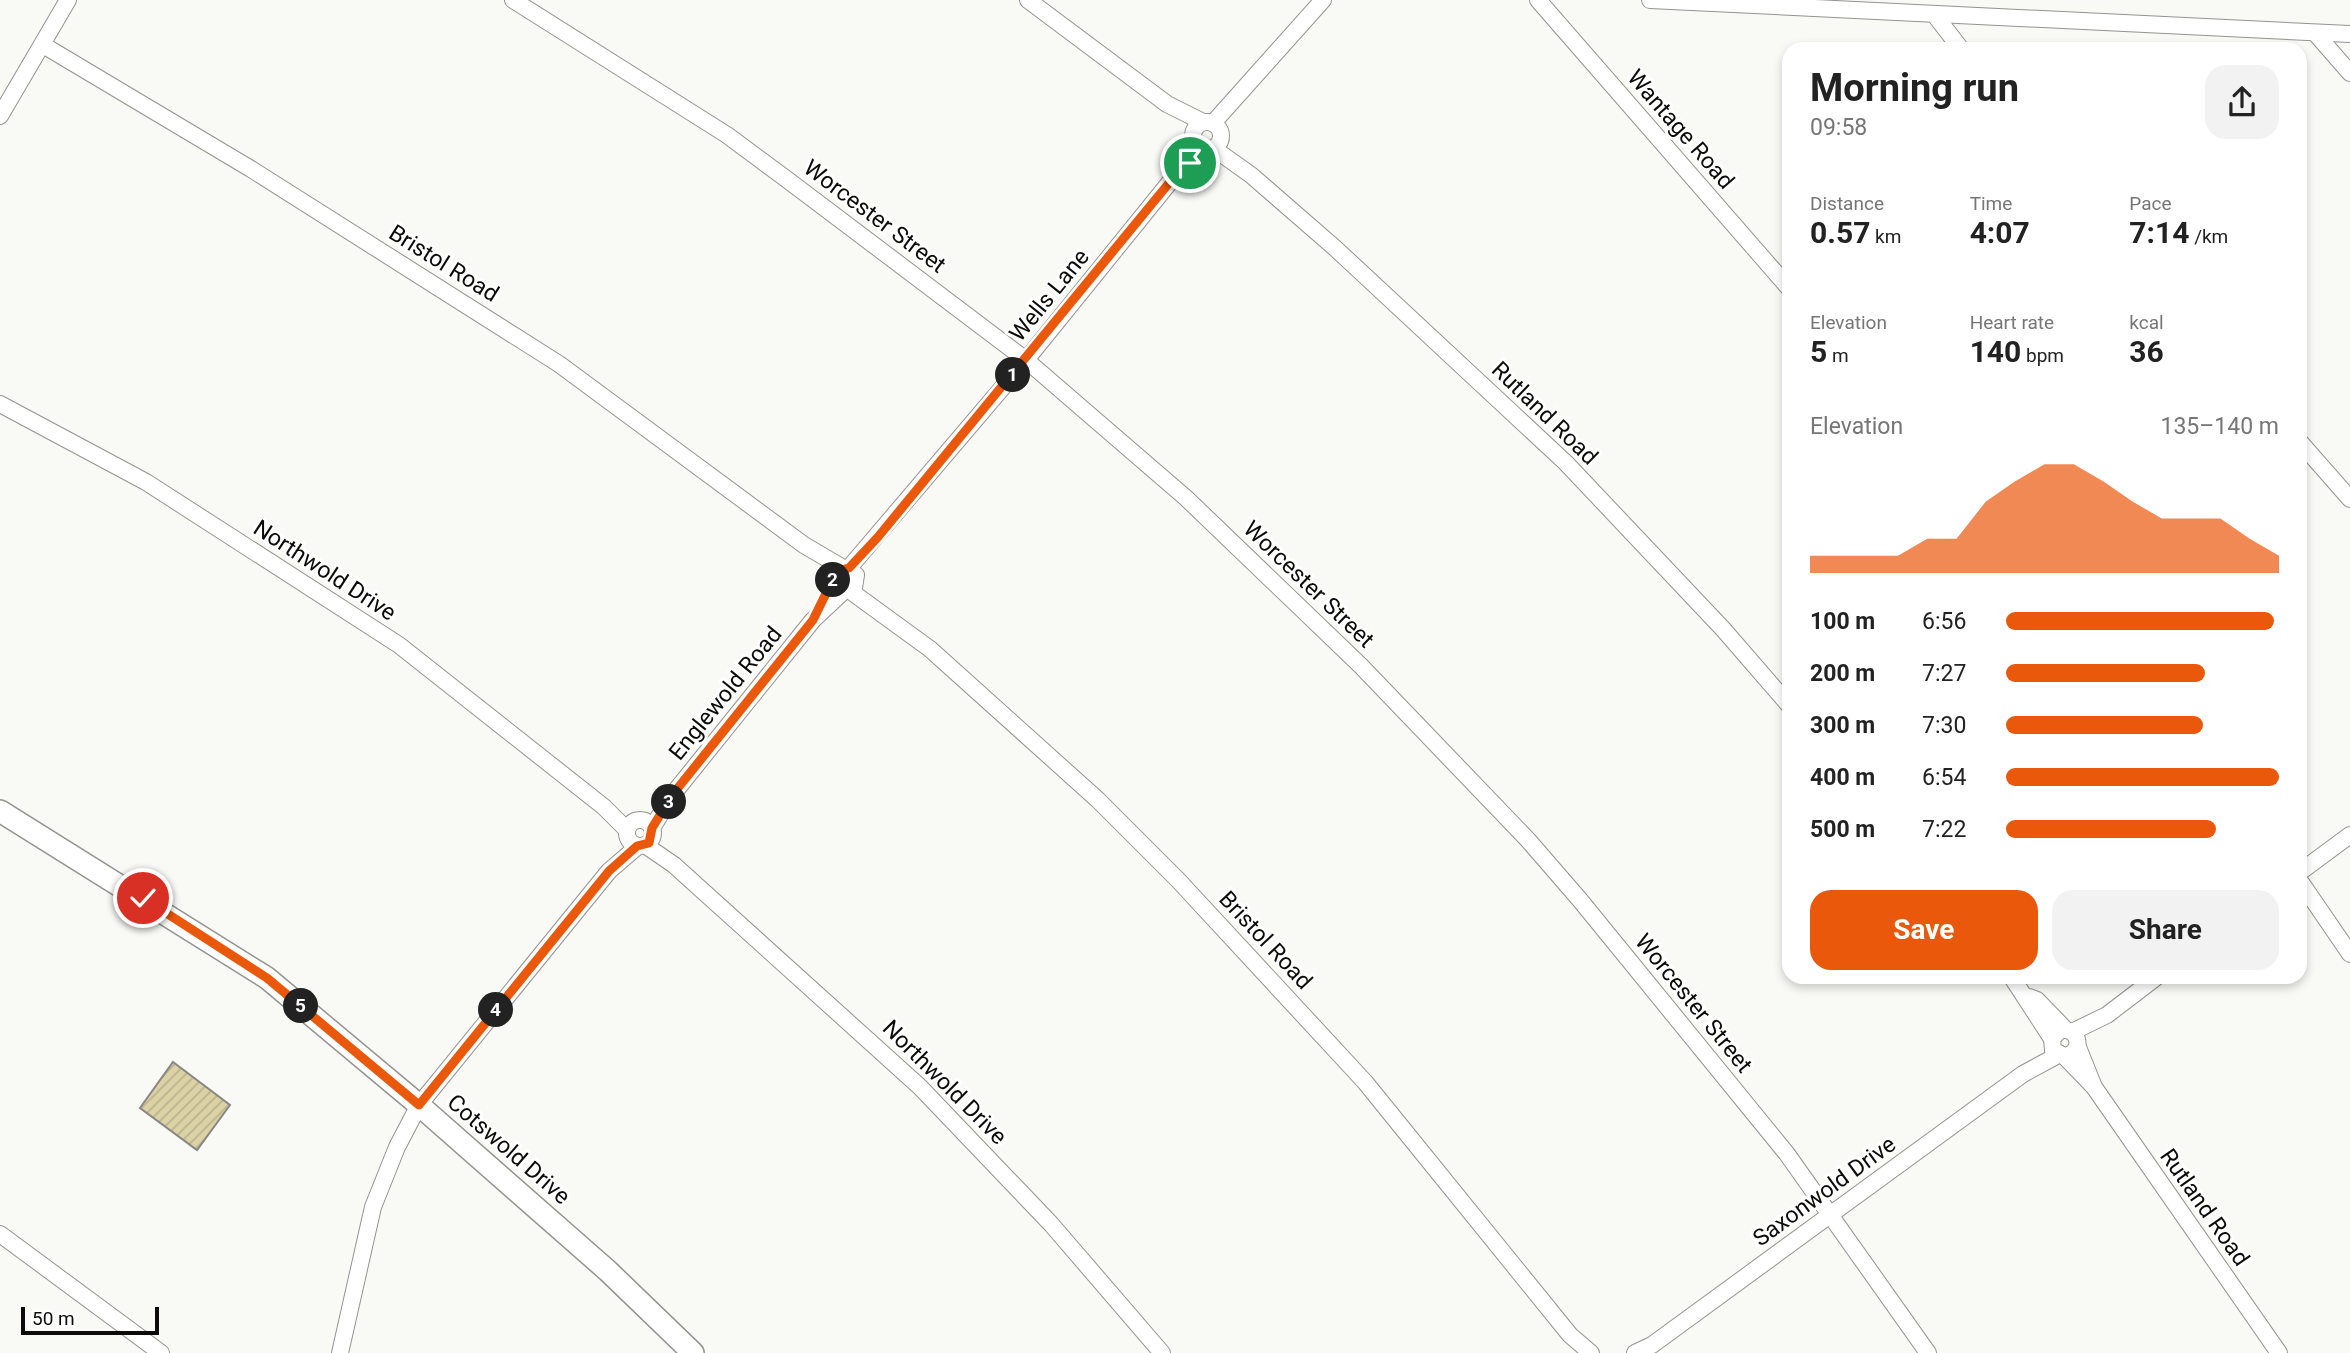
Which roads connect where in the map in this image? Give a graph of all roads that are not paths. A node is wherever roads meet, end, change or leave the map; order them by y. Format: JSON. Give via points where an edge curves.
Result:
{"nodes":[{"id":1,"x":68,"y":0,"type":"edge"},
{"id":2,"x":513,"y":0,"type":"edge"},
{"id":3,"x":1028,"y":0,"type":"edge"},
{"id":4,"x":1323,"y":0,"type":"edge"},
{"id":5,"x":1538,"y":0,"type":"edge"},
{"id":6,"x":1650,"y":0,"type":"edge"},
{"id":7,"x":1934,"y":14,"type":"junction"},
{"id":8,"x":2316,"y":34,"type":"junction"},
{"id":9,"x":2350,"y":34,"type":"edge"},
{"id":10,"x":1956,"y":42,"type":"edge"},
{"id":11,"x":43,"y":45,"type":"junction"},
{"id":12,"x":2350,"y":73,"type":"edge"},
{"id":13,"x":0,"y":116,"type":"edge"},
{"id":14,"x":1208,"y":136,"type":"junction"},
{"id":15,"x":1782,"y":280,"type":"edge"},
{"id":16,"x":1026,"y":359,"type":"junction"},
{"id":17,"x":0,"y":404,"type":"edge"},
{"id":18,"x":2307,"y":450,"type":"edge"},
{"id":19,"x":2350,"y":499,"type":"edge"},
{"id":20,"x":846,"y":579,"type":"junction"},
{"id":21,"x":1782,"y":697,"type":"edge"},
{"id":22,"x":0,"y":811,"type":"edge"},
{"id":23,"x":640,"y":834,"type":"junction"},
{"id":24,"x":2350,"y":835,"type":"edge"},
{"id":25,"x":2307,"y":867,"type":"edge"},
{"id":26,"x":2307,"y":891,"type":"edge"},
{"id":27,"x":2350,"y":954,"type":"edge"},
{"id":28,"x":2017,"y":984,"type":"edge"},
{"id":29,"x":2148,"y":984,"type":"edge"},
{"id":30,"x":2065,"y":1043,"type":"junction"},
{"id":31,"x":419,"y":1105,"type":"junction"},
{"id":32,"x":1832,"y":1213,"type":"junction"},
{"id":33,"x":0,"y":1234,"type":"edge"},
{"id":34,"x":1570,"y":1335,"type":"junction"},
{"id":35,"x":1649,"y":1349,"type":"edge"},
{"id":36,"x":161,"y":1353,"type":"edge"},
{"id":37,"x":340,"y":1353,"type":"edge"},
{"id":38,"x":693,"y":1353,"type":"edge"},
{"id":39,"x":1162,"y":1353,"type":"edge"},
{"id":40,"x":1577,"y":1353,"type":"edge"},
{"id":41,"x":1591,"y":1353,"type":"edge"},
{"id":42,"x":1635,"y":1353,"type":"edge"},
{"id":43,"x":1928,"y":1353,"type":"edge"},
{"id":44,"x":2278,"y":1353,"type":"edge"}],
"edges":[{"from":1,"to":11,"type":"street"},
{"from":2,"to":16,"type":"street","name":"Worcester Street","via":[[727,135]]},
{"from":3,"to":14,"type":"street","name":"Rutland Road"},
{"from":4,"to":14,"type":"street","name":"Wells Lane"},
{"from":5,"to":15,"type":"street","name":"Wantage Road"},
{"from":6,"to":7,"type":"street"},
{"from":7,"to":8,"type":"street"},
{"from":7,"to":10,"type":"street"},
{"from":8,"to":9,"type":"street"},
{"from":8,"to":12,"type":"street"},
{"from":11,"to":13,"type":"street"},
{"from":11,"to":20,"type":"street","name":"Bristol Road","via":[[251,169],[559,364]]},
{"from":14,"to":16,"type":"street","name":"Wells Lane"},
{"from":14,"to":21,"type":"street","name":"Rutland Road","via":[[1566,463]]},
{"from":16,"to":20,"type":"street","name":"Wells Lane"},
{"from":16,"to":32,"type":"street","name":"Worcester Street","via":[[1195,507],[1362,666],[1528,840],[1675,1013]]},
{"from":17,"to":23,"type":"street","name":"Northwold Drive","via":[[146,482],[399,645]]},
{"from":18,"to":19,"type":"street"},
{"from":20,"to":23,"type":"street","name":"Englewold Road"},
{"from":20,"to":34,"type":"street","name":"Bristol Road","via":[[1098,800],[1249,954],[1365,1082]]},
{"from":22,"to":31,"type":"main road","name":"Cotswold Drive","via":[[267,978]]},
{"from":23,"to":31,"type":"street","name":"Englewold Road","via":[[614,856],[609,871]]},
{"from":23,"to":39,"type":"street","name":"Northwold Drive","via":[[920,1087],[1051,1224]]},
{"from":24,"to":25,"type":"street"},
{"from":26,"to":27,"type":"street"},
{"from":28,"to":30,"type":"street","name":"Rutland Road"},
{"from":29,"to":30,"type":"street","name":"Saxonwold Drive"},
{"from":30,"to":32,"type":"street","name":"Saxonwold Drive"},
{"from":30,"to":44,"type":"street","name":"Rutland Road"},
{"from":31,"to":37,"type":"street","name":"Englewold Road","via":[[373,1207]]},
{"from":31,"to":38,"type":"main road","name":"Cotswold Drive","via":[[608,1271]]},
{"from":32,"to":35,"type":"street","name":"Saxonwold Drive"},
{"from":32,"to":43,"type":"street","name":"Worcester Street"},
{"from":33,"to":36,"type":"street"},
{"from":34,"to":40,"type":"street","name":"Bristol Road"},
{"from":34,"to":41,"type":"street","name":"Bristol Road"},
{"from":35,"to":42,"type":"street","name":"Saxonwold Drive"}]}
